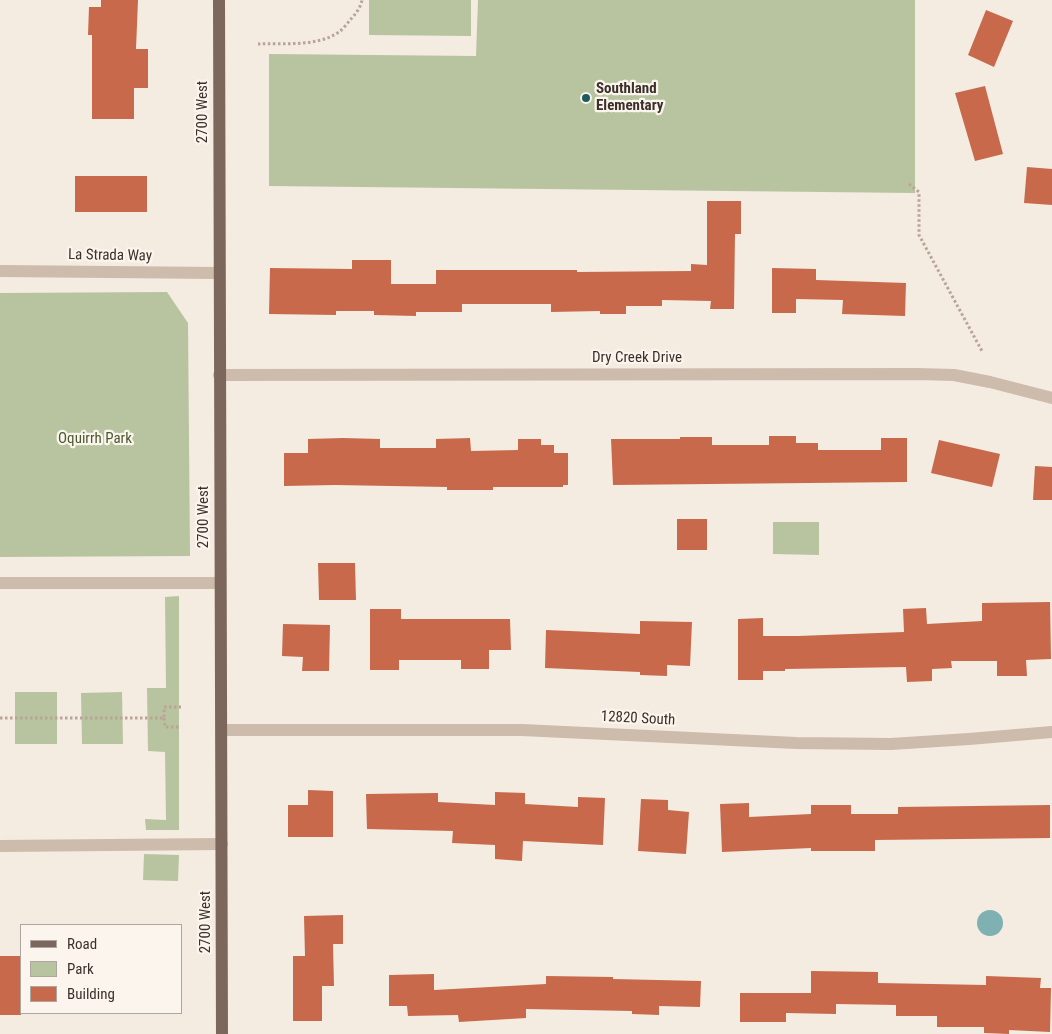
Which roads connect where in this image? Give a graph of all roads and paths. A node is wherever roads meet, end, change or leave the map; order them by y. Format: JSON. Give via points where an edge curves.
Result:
{"nodes":[{"id":1,"x":219,"y":0,"type":"edge"},
{"id":2,"x":362,"y":0,"type":"edge"},
{"id":3,"x":258,"y":44,"type":"dead end"},
{"id":4,"x":909,"y":184,"type":"dead end"},
{"id":5,"x":0,"y":271,"type":"edge"},
{"id":6,"x":219,"y":273,"type":"junction"},
{"id":7,"x":983,"y":353,"type":"dead end"},
{"id":8,"x":219,"y":375,"type":"junction"},
{"id":9,"x":1052,"y":398,"type":"edge"},
{"id":10,"x":220,"y":583,"type":"junction"},
{"id":11,"x":0,"y":584,"type":"edge"},
{"id":12,"x":181,"y":707,"type":"dead end"},
{"id":13,"x":0,"y":718,"type":"edge"},
{"id":14,"x":164,"y":718,"type":"junction"},
{"id":15,"x":181,"y":727,"type":"dead end"},
{"id":16,"x":222,"y":730,"type":"junction"},
{"id":17,"x":1052,"y":732,"type":"edge"},
{"id":18,"x":222,"y":844,"type":"junction"},
{"id":19,"x":0,"y":846,"type":"edge"},
{"id":20,"x":222,"y":1034,"type":"edge"}],
"edges":[{"from":1,"to":6,"type":"main road","name":"2700 West"},
{"from":2,"to":3,"type":"path","via":[[353,18],[340,31],[325,39]]},
{"from":4,"to":7,"type":"path","via":[[919,192],[919,235]]},
{"from":5,"to":6,"type":"street","name":"La Strada Way"},
{"from":6,"to":8,"type":"main road","name":"2700 West"},
{"from":8,"to":9,"type":"street","name":"Dry Creek Drive","via":[[918,374],[990,382]]},
{"from":8,"to":10,"type":"main road","name":"2700 West"},
{"from":10,"to":11,"type":"street"},
{"from":10,"to":16,"type":"main road","name":"2700 West"},
{"from":12,"to":14,"type":"path","via":[[164,707]]},
{"from":13,"to":14,"type":"path"},
{"from":14,"to":15,"type":"path","via":[[165,727]]},
{"from":16,"to":17,"type":"street","name":"12820 South","via":[[522,730],[796,743],[891,744]]},
{"from":16,"to":18,"type":"main road","name":"2700 West"},
{"from":18,"to":19,"type":"street"},
{"from":18,"to":20,"type":"main road","name":"2700 West"}]}
